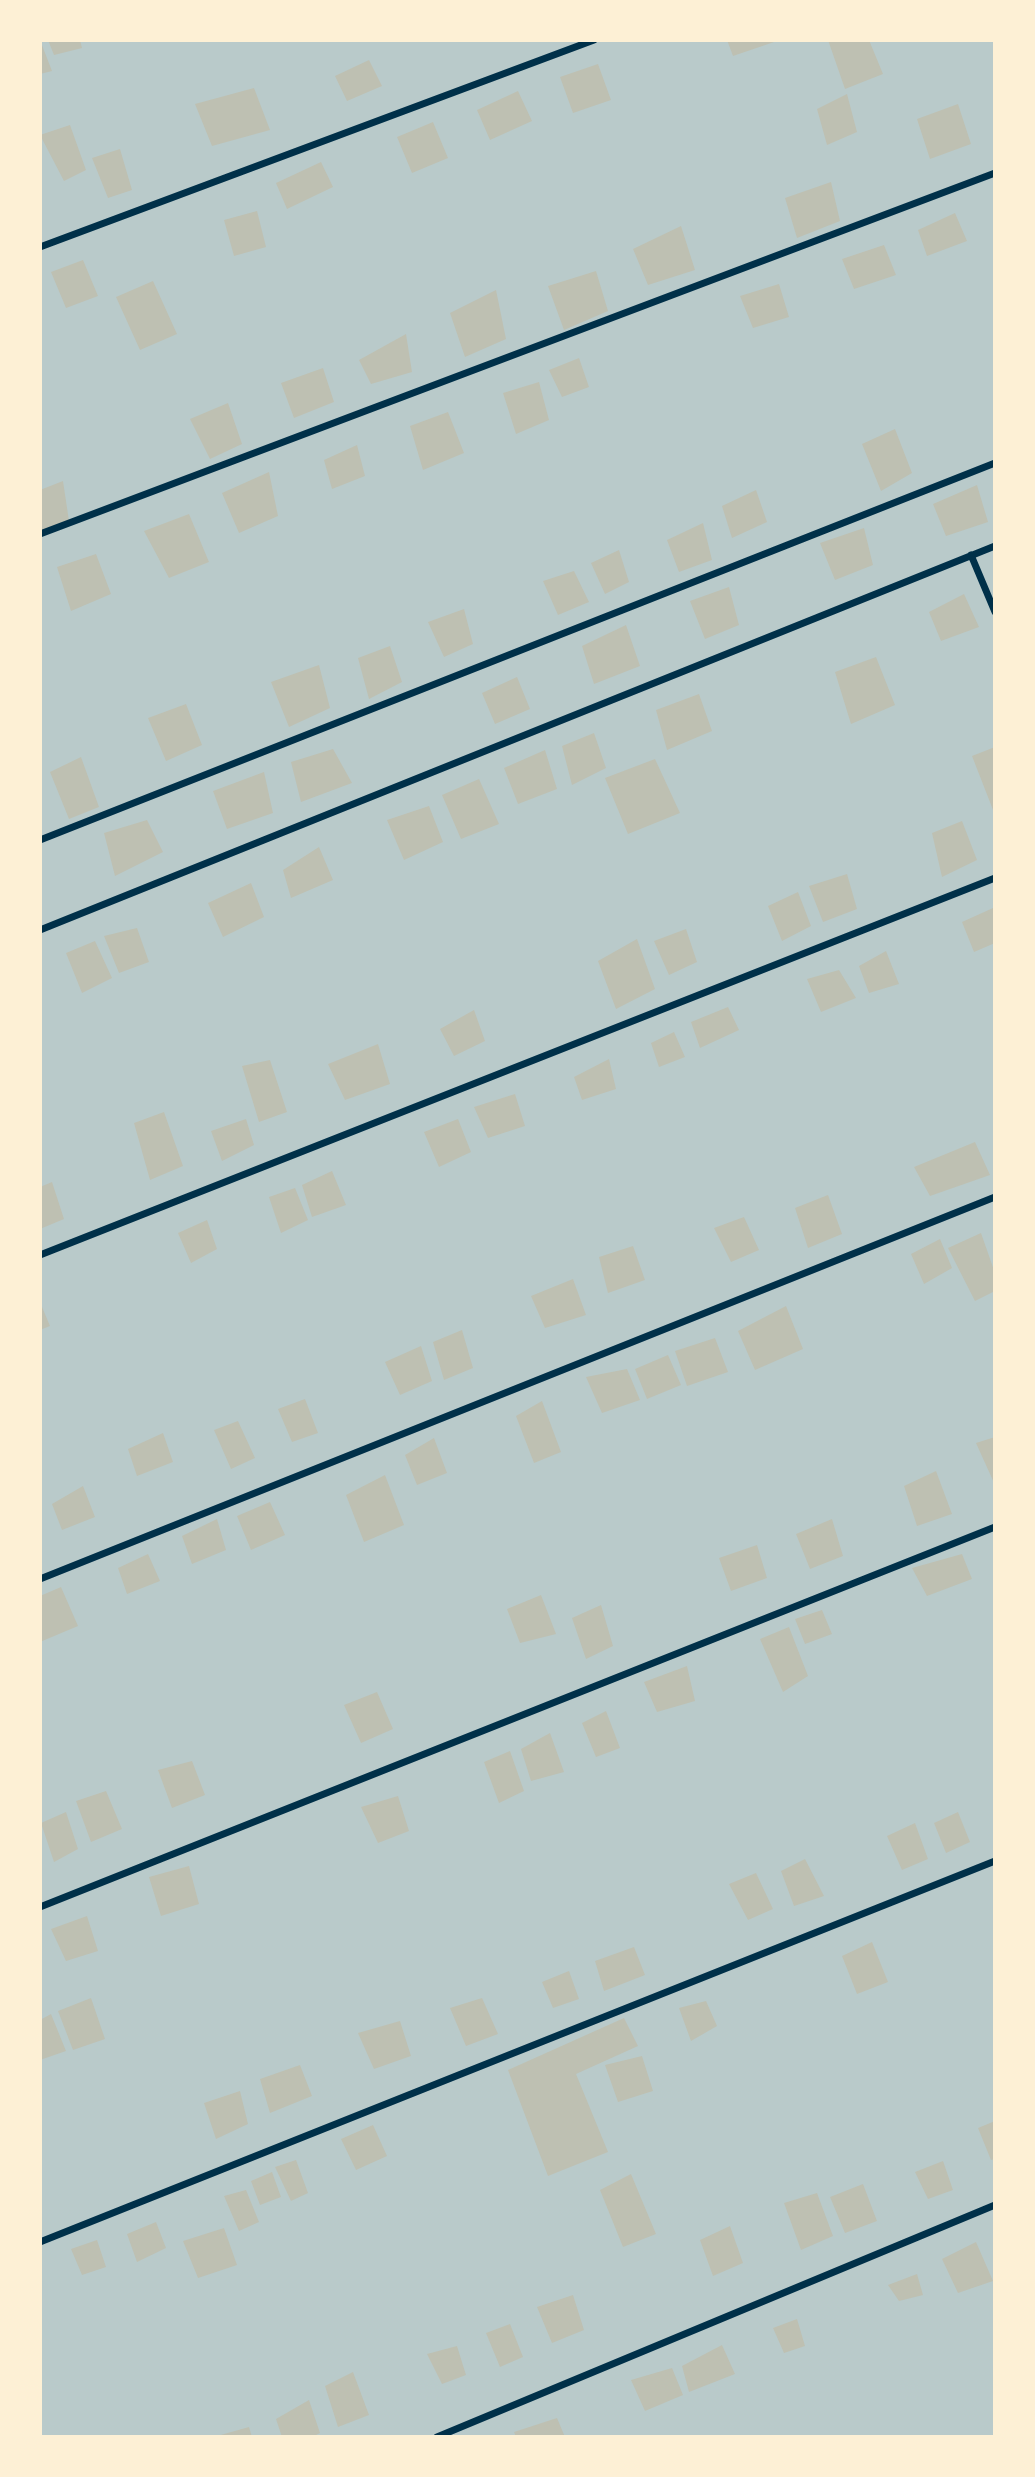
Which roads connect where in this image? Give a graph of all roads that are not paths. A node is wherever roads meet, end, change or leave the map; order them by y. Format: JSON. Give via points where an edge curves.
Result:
{"nodes":[{"id":1,"x":594,"y":40,"type":"edge"},
{"id":2,"x":995,"y":173,"type":"edge"},
{"id":3,"x":40,"y":247,"type":"edge"},
{"id":4,"x":995,"y":463,"type":"edge"},
{"id":5,"x":40,"y":534,"type":"edge"},
{"id":6,"x":995,"y":546,"type":"edge"},
{"id":7,"x":971,"y":555,"type":"junction"},
{"id":8,"x":995,"y":612,"type":"edge"},
{"id":9,"x":40,"y":840,"type":"edge"},
{"id":10,"x":995,"y":878,"type":"edge"},
{"id":11,"x":40,"y":930,"type":"edge"},
{"id":12,"x":995,"y":1197,"type":"edge"},
{"id":13,"x":40,"y":1255,"type":"edge"},
{"id":14,"x":995,"y":1527,"type":"edge"},
{"id":15,"x":40,"y":1579,"type":"edge"},
{"id":16,"x":995,"y":1861,"type":"edge"},
{"id":17,"x":40,"y":1907,"type":"edge"},
{"id":18,"x":995,"y":2205,"type":"edge"},
{"id":19,"x":40,"y":2242,"type":"edge"},
{"id":20,"x":437,"y":2437,"type":"edge"}],
"edges":[{"from":1,"to":3,"type":"street"},
{"from":2,"to":5,"type":"street"},
{"from":4,"to":9,"type":"street"},
{"from":6,"to":7,"type":"street"},
{"from":7,"to":8,"type":"street"},
{"from":7,"to":11,"type":"street"},
{"from":10,"to":13,"type":"street"},
{"from":12,"to":15,"type":"street"},
{"from":14,"to":17,"type":"street"},
{"from":16,"to":19,"type":"street"},
{"from":18,"to":20,"type":"street"}]}
